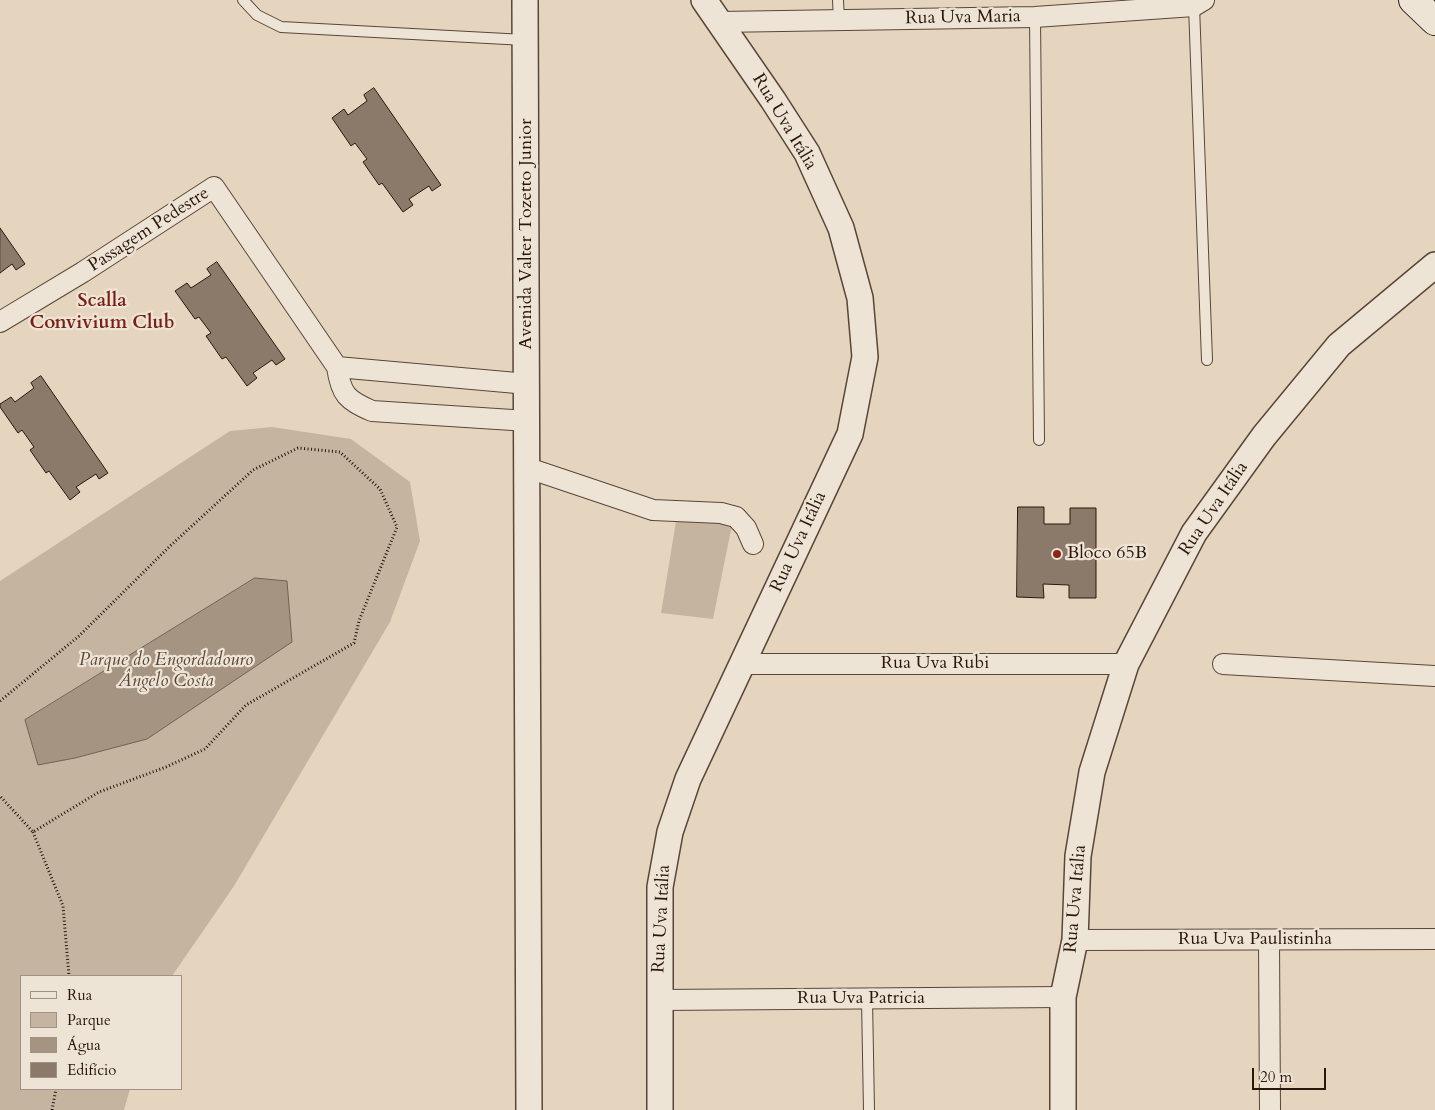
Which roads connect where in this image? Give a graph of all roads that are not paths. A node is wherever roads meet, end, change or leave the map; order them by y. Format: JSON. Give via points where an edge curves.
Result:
{"nodes":[{"id":1,"x":243,"y":0,"type":"edge"},
{"id":2,"x":525,"y":0,"type":"edge"},
{"id":3,"x":704,"y":0,"type":"edge"},
{"id":4,"x":838,"y":0,"type":"edge"},
{"id":5,"x":1413,"y":0,"type":"edge"},
{"id":6,"x":1199,"y":3,"type":"edge"},
{"id":7,"x":1035,"y":18,"type":"junction"},
{"id":8,"x":839,"y":20,"type":"junction"},
{"id":9,"x":1435,"y":21,"type":"edge"},
{"id":10,"x":720,"y":22,"type":"junction"},
{"id":11,"x":526,"y":40,"type":"junction"},
{"id":12,"x":1435,"y":265,"type":"edge"},
{"id":13,"x":0,"y":322,"type":"edge"},
{"id":14,"x":1207,"y":360,"type":"dead end"},
{"id":15,"x":337,"y":367,"type":"junction"},
{"id":16,"x":528,"y":384,"type":"junction"},
{"id":17,"x":528,"y":421,"type":"junction"},
{"id":18,"x":1039,"y":440,"type":"dead end"},
{"id":19,"x":528,"y":468,"type":"junction"},
{"id":20,"x":753,"y":544,"type":"dead end"},
{"id":21,"x":744,"y":664,"type":"junction"},
{"id":22,"x":1126,"y":664,"type":"junction"},
{"id":23,"x":1223,"y":664,"type":"dead end"},
{"id":24,"x":1435,"y":676,"type":"edge"},
{"id":25,"x":1435,"y":939,"type":"edge"},
{"id":26,"x":1075,"y":940,"type":"junction"},
{"id":27,"x":1269,"y":940,"type":"junction"},
{"id":28,"x":1063,"y":997,"type":"junction"},
{"id":29,"x":867,"y":999,"type":"junction"},
{"id":30,"x":659,"y":1000,"type":"junction"},
{"id":31,"x":530,"y":1110,"type":"edge"},
{"id":32,"x":660,"y":1110,"type":"edge"},
{"id":33,"x":869,"y":1110,"type":"edge"},
{"id":34,"x":1063,"y":1110,"type":"edge"},
{"id":35,"x":1270,"y":1110,"type":"edge"}],
"edges":[{"from":1,"to":11,"type":"lane","via":[[257,14],[281,27]]},
{"from":2,"to":11,"type":"street","name":"Avenida Valter Tozetto Junior"},
{"from":3,"to":10,"type":"street","name":"Rua Uva Itália"},
{"from":4,"to":8,"type":"lane"},
{"from":5,"to":9,"type":"main road"},
{"from":6,"to":7,"type":"street","name":"Rua Uva Maria"},
{"from":6,"to":14,"type":"lane"},
{"from":7,"to":8,"type":"street","name":"Rua Uva Maria"},
{"from":7,"to":18,"type":"lane"},
{"from":8,"to":10,"type":"street","name":"Rua Uva Maria"},
{"from":10,"to":21,"type":"street","name":"Rua Uva Itália","via":[[807,153],[841,228],[860,298],[865,357],[850,434]]},
{"from":11,"to":16,"type":"street","name":"Avenida Valter Tozetto Junior"},
{"from":12,"to":22,"type":"street","name":"Rua Uva Itália","via":[[1339,345],[1264,436],[1194,533]]},
{"from":13,"to":15,"type":"street","name":"Passagem Pedestre","via":[[214,187]]},
{"from":15,"to":16,"type":"street"},
{"from":15,"to":17,"type":"street","name":"Passagem Pedestre","via":[[339,384],[351,402],[372,411]]},
{"from":16,"to":17,"type":"street","name":"Avenida Valter Tozetto Junior"},
{"from":17,"to":19,"type":"street","name":"Avenida Valter Tozetto Junior"},
{"from":19,"to":20,"type":"street","via":[[653,510],[721,513],[736,517],[746,528]]},
{"from":19,"to":31,"type":"street","name":"Avenida Valter Tozetto Junior"},
{"from":21,"to":22,"type":"street","name":"Rua Uva Rubi"},
{"from":21,"to":30,"type":"street","name":"Rua Uva Itália","via":[[688,779],[670,832],[660,887]]},
{"from":22,"to":26,"type":"street","name":"Rua Uva Itália","via":[[1092,772],[1078,856]]},
{"from":23,"to":24,"type":"street"},
{"from":25,"to":27,"type":"street","name":"Rua Uva Paulistinha"},
{"from":26,"to":27,"type":"street","name":"Rua Uva Paulistinha"},
{"from":26,"to":28,"type":"street","name":"Rua Uva Itália"},
{"from":27,"to":35,"type":"street"},
{"from":28,"to":29,"type":"street","name":"Rua Uva Patricia"},
{"from":28,"to":34,"type":"street","name":"Rua Uva Itália"},
{"from":29,"to":30,"type":"street","name":"Rua Uva Patricia"},
{"from":29,"to":33,"type":"lane"},
{"from":30,"to":32,"type":"street","name":"Rua Uva Itália"}]}
